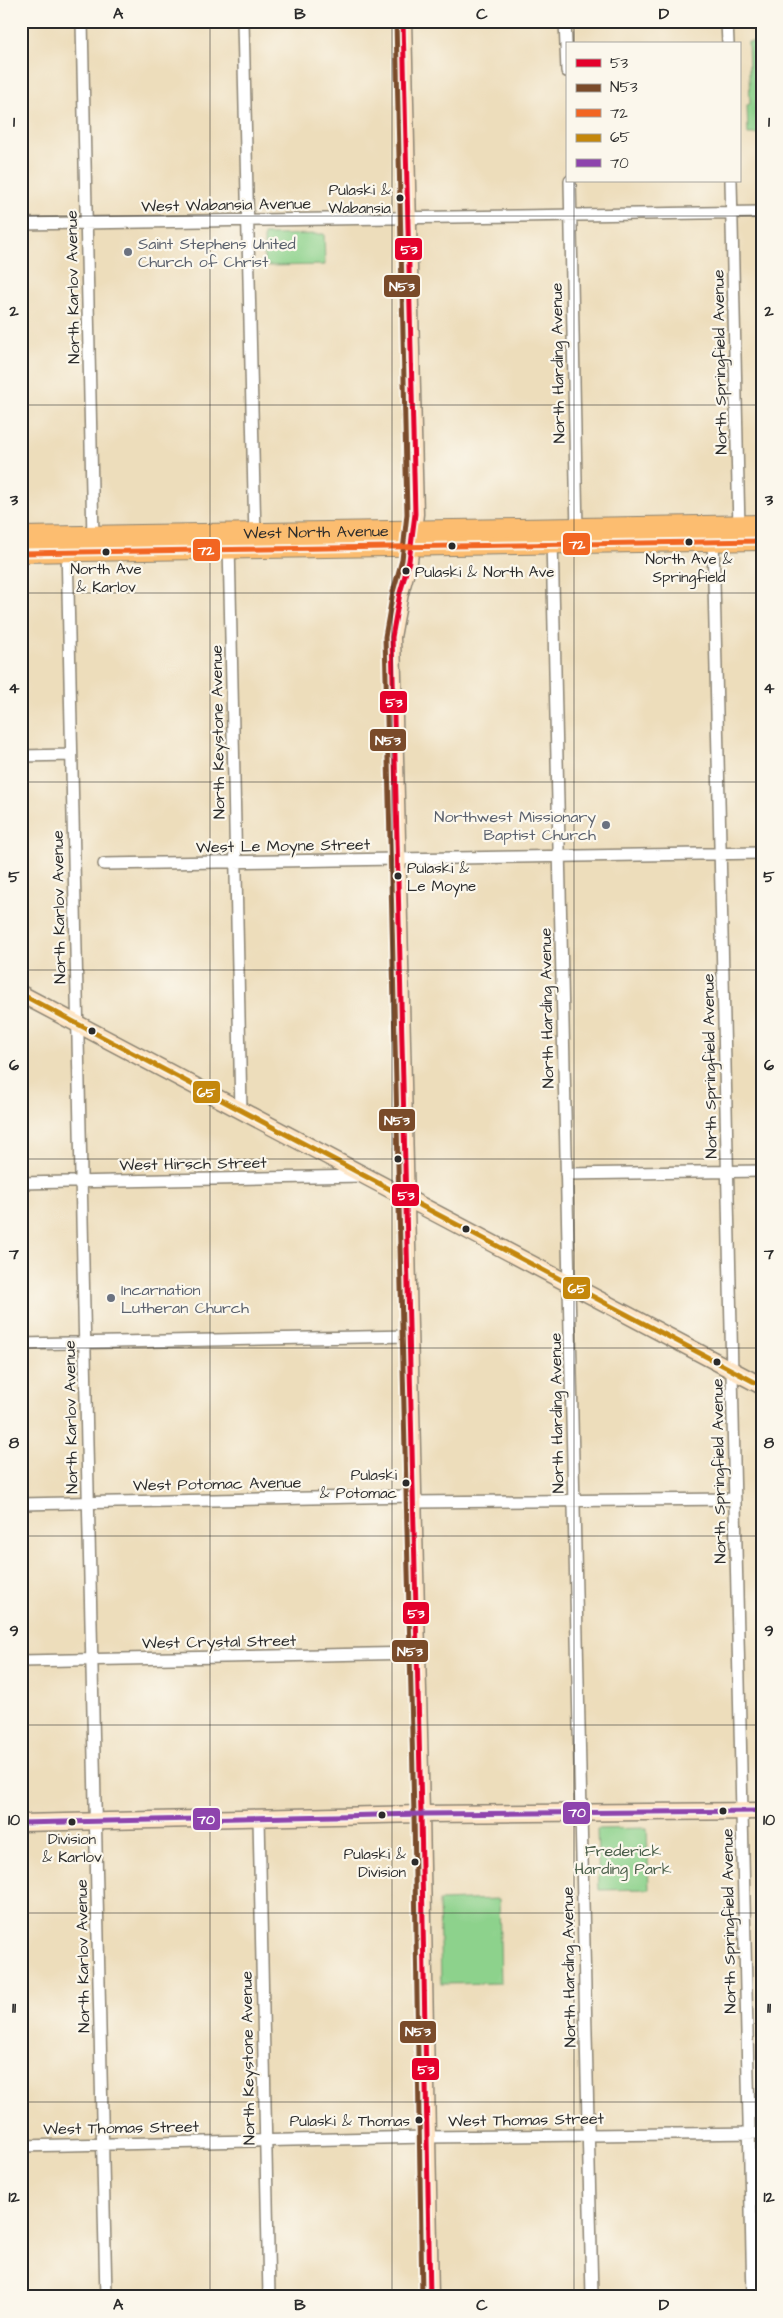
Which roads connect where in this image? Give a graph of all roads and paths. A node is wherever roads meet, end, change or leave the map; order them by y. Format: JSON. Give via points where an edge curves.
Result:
{"nodes":[{"id":1,"x":82,"y":21,"type":"edge"},
{"id":2,"x":243,"y":21,"type":"edge"},
{"id":3,"x":403,"y":21,"type":"edge"},
{"id":4,"x":566,"y":21,"type":"edge"},
{"id":5,"x":727,"y":21,"type":"edge"},
{"id":6,"x":566,"y":42,"type":"edge"},
{"id":7,"x":728,"y":42,"type":"edge"},
{"id":8,"x":570,"y":182,"type":"edge"},
{"id":9,"x":731,"y":182,"type":"edge"},
{"id":10,"x":732,"y":212,"type":"junction"},
{"id":11,"x":762,"y":212,"type":"edge"},
{"id":12,"x":570,"y":214,"type":"junction"},
{"id":13,"x":407,"y":216,"type":"junction"},
{"id":14,"x":248,"y":220,"type":"junction"},
{"id":15,"x":87,"y":222,"type":"junction"},
{"id":16,"x":21,"y":224,"type":"edge"},
{"id":17,"x":762,"y":524,"type":"edge"},
{"id":18,"x":713,"y":533,"type":"junction"},
{"id":19,"x":739,"y":533,"type":"junction"},
{"id":20,"x":21,"y":536,"type":"edge"},
{"id":21,"x":552,"y":536,"type":"junction"},
{"id":22,"x":577,"y":536,"type":"junction"},
{"id":23,"x":412,"y":539,"type":"junction"},
{"id":24,"x":762,"y":540,"type":"edge"},
{"id":25,"x":230,"y":541,"type":"junction"},
{"id":26,"x":255,"y":541,"type":"junction"},
{"id":27,"x":67,"y":544,"type":"junction"},
{"id":28,"x":93,"y":544,"type":"junction"},
{"id":29,"x":21,"y":554,"type":"edge"},
{"id":30,"x":21,"y":756,"type":"edge"},
{"id":31,"x":71,"y":756,"type":"junction"},
{"id":32,"x":720,"y":853,"type":"junction"},
{"id":33,"x":762,"y":853,"type":"edge"},
{"id":34,"x":559,"y":856,"type":"junction"},
{"id":35,"x":397,"y":858,"type":"junction"},
{"id":36,"x":236,"y":862,"type":"junction"},
{"id":37,"x":104,"y":864,"type":"dead end"},
{"id":38,"x":21,"y":994,"type":"edge"},
{"id":39,"x":77,"y":1024,"type":"junction"},
{"id":40,"x":241,"y":1111,"type":"junction"},
{"id":41,"x":762,"y":1171,"type":"edge"},
{"id":42,"x":727,"y":1172,"type":"junction"},
{"id":43,"x":566,"y":1174,"type":"junction"},
{"id":44,"x":365,"y":1176,"type":"junction"},
{"id":45,"x":80,"y":1181,"type":"junction"},
{"id":46,"x":21,"y":1183,"type":"edge"},
{"id":47,"x":405,"y":1198,"type":"junction"},
{"id":48,"x":569,"y":1284,"type":"junction"},
{"id":49,"x":409,"y":1336,"type":"junction"},
{"id":50,"x":84,"y":1343,"type":"junction"},
{"id":51,"x":21,"y":1344,"type":"edge"},
{"id":52,"x":732,"y":1371,"type":"junction"},
{"id":53,"x":762,"y":1386,"type":"edge"},
{"id":54,"x":413,"y":1499,"type":"junction"},
{"id":55,"x":735,"y":1499,"type":"junction"},
{"id":56,"x":574,"y":1500,"type":"junction"},
{"id":57,"x":88,"y":1502,"type":"junction"},
{"id":58,"x":21,"y":1504,"type":"edge"},
{"id":59,"x":417,"y":1653,"type":"junction"},
{"id":60,"x":91,"y":1659,"type":"junction"},
{"id":61,"x":21,"y":1661,"type":"edge"},
{"id":62,"x":742,"y":1811,"type":"junction"},
{"id":63,"x":762,"y":1811,"type":"edge"},
{"id":64,"x":581,"y":1813,"type":"junction"},
{"id":65,"x":421,"y":1814,"type":"junction"},
{"id":66,"x":258,"y":1818,"type":"junction"},
{"id":67,"x":95,"y":1821,"type":"junction"},
{"id":68,"x":21,"y":1823,"type":"edge"},
{"id":69,"x":749,"y":2133,"type":"junction"},
{"id":70,"x":762,"y":2133,"type":"edge"},
{"id":71,"x":588,"y":2135,"type":"junction"},
{"id":72,"x":427,"y":2137,"type":"junction"},
{"id":73,"x":265,"y":2140,"type":"junction"},
{"id":74,"x":102,"y":2144,"type":"junction"},
{"id":75,"x":21,"y":2146,"type":"edge"},
{"id":76,"x":106,"y":2297,"type":"edge"},
{"id":77,"x":269,"y":2297,"type":"edge"},
{"id":78,"x":430,"y":2297,"type":"edge"},
{"id":79,"x":592,"y":2297,"type":"edge"},
{"id":80,"x":753,"y":2297,"type":"edge"}],
"edges":[{"from":1,"to":15,"type":"street","name":"North Karlov Avenue"},
{"from":2,"to":14,"type":"street"},
{"from":3,"to":13,"type":"main road"},
{"from":4,"to":6,"type":"street"},
{"from":5,"to":7,"type":"street"},
{"from":8,"to":12,"type":"street","name":"North Harding Avenue"},
{"from":9,"to":10,"type":"street","name":"North Springfield Avenue"},
{"from":10,"to":11,"type":"street","name":"West Wabansia Avenue"},
{"from":10,"to":12,"type":"street","name":"West Wabansia Avenue"},
{"from":10,"to":19,"type":"street","name":"North Springfield Avenue"},
{"from":12,"to":13,"type":"street","name":"West Wabansia Avenue"},
{"from":12,"to":22,"type":"street","name":"North Harding Avenue"},
{"from":13,"to":14,"type":"street","name":"West Wabansia Avenue"},
{"from":13,"to":23,"type":"main road","via":[[415,514]]},
{"from":14,"to":15,"type":"street","name":"West Wabansia Avenue"},
{"from":14,"to":26,"type":"street"},
{"from":15,"to":16,"type":"street","name":"West Wabansia Avenue"},
{"from":15,"to":28,"type":"street","name":"North Karlov Avenue"},
{"from":17,"to":19,"type":"main road","name":"West North Avenue"},
{"from":18,"to":19,"type":"main road","name":"West North Avenue"},
{"from":18,"to":22,"type":"main road","name":"West North Avenue"},
{"from":18,"to":32,"type":"street","name":"North Springfield Avenue"},
{"from":19,"to":24,"type":"main road","name":"West North Avenue"},
{"from":20,"to":27,"type":"main road","name":"West North Avenue"},
{"from":21,"to":22,"type":"main road","name":"West North Avenue"},
{"from":21,"to":23,"type":"main road","name":"West North Avenue"},
{"from":21,"to":34,"type":"street","name":"North Harding Avenue"},
{"from":23,"to":26,"type":"main road","name":"West North Avenue"},
{"from":23,"to":35,"type":"main road","via":[[392,637]]},
{"from":25,"to":26,"type":"main road","name":"West North Avenue"},
{"from":25,"to":28,"type":"main road","name":"West North Avenue"},
{"from":25,"to":36,"type":"street","name":"North Keystone Avenue"},
{"from":27,"to":28,"type":"main road","name":"West North Avenue"},
{"from":27,"to":29,"type":"main road","name":"West North Avenue"},
{"from":27,"to":31,"type":"street","name":"North Karlov Avenue"},
{"from":30,"to":31,"type":"street"},
{"from":31,"to":39,"type":"street","name":"North Karlov Avenue"},
{"from":32,"to":33,"type":"street","name":"West Le Moyne Street"},
{"from":32,"to":34,"type":"street","name":"West Le Moyne Street"},
{"from":32,"to":42,"type":"street","name":"North Springfield Avenue"},
{"from":34,"to":35,"type":"street","name":"West Le Moyne Street"},
{"from":34,"to":43,"type":"street","name":"North Harding Avenue"},
{"from":35,"to":36,"type":"street","name":"West Le Moyne Street"},
{"from":35,"to":47,"type":"main road"},
{"from":36,"to":37,"type":"street","name":"West Le Moyne Street"},
{"from":36,"to":40,"type":"street","name":"North Keystone Avenue"},
{"from":38,"to":39,"type":"main road"},
{"from":39,"to":40,"type":"main road"},
{"from":39,"to":45,"type":"street","name":"North Karlov Avenue"},
{"from":40,"to":44,"type":"main road"},
{"from":41,"to":42,"type":"street"},
{"from":42,"to":43,"type":"street"},
{"from":42,"to":52,"type":"street","name":"North Springfield Avenue"},
{"from":43,"to":48,"type":"street","name":"North Harding Avenue"},
{"from":44,"to":45,"type":"street","name":"West Hirsch Street"},
{"from":44,"to":47,"type":"main road"},
{"from":45,"to":46,"type":"street","name":"West Hirsch Street"},
{"from":45,"to":50,"type":"street","name":"North Karlov Avenue"},
{"from":47,"to":48,"type":"main road"},
{"from":47,"to":49,"type":"main road"},
{"from":48,"to":52,"type":"main road"},
{"from":48,"to":56,"type":"street","name":"North Harding Avenue"},
{"from":49,"to":50,"type":"street"},
{"from":49,"to":54,"type":"main road"},
{"from":50,"to":51,"type":"street"},
{"from":50,"to":57,"type":"street","name":"North Karlov Avenue"},
{"from":52,"to":53,"type":"main road"},
{"from":52,"to":55,"type":"street","name":"North Springfield Avenue"},
{"from":54,"to":56,"type":"street","name":"West Potomac Avenue"},
{"from":54,"to":57,"type":"street","name":"West Potomac Avenue"},
{"from":54,"to":59,"type":"main road"},
{"from":55,"to":56,"type":"street","name":"West Potomac Avenue"},
{"from":55,"to":62,"type":"street","name":"North Springfield Avenue"},
{"from":56,"to":64,"type":"street","name":"North Harding Avenue"},
{"from":57,"to":58,"type":"street","name":"West Potomac Avenue"},
{"from":57,"to":60,"type":"street","name":"North Karlov Avenue"},
{"from":59,"to":60,"type":"street","name":"West Crystal Street"},
{"from":59,"to":65,"type":"main road"},
{"from":60,"to":61,"type":"street","name":"West Crystal Street"},
{"from":60,"to":67,"type":"street","name":"North Karlov Avenue"},
{"from":62,"to":63,"type":"main road"},
{"from":62,"to":64,"type":"main road"},
{"from":62,"to":69,"type":"street","name":"North Springfield Avenue"},
{"from":64,"to":65,"type":"main road"},
{"from":64,"to":71,"type":"street","name":"North Harding Avenue"},
{"from":65,"to":66,"type":"main road"},
{"from":65,"to":72,"type":"main road"},
{"from":66,"to":67,"type":"main road"},
{"from":66,"to":73,"type":"street","name":"North Keystone Avenue"},
{"from":67,"to":68,"type":"main road"},
{"from":67,"to":74,"type":"street","name":"North Karlov Avenue"},
{"from":69,"to":70,"type":"street","name":"West Thomas Street"},
{"from":69,"to":71,"type":"street","name":"West Thomas Street"},
{"from":69,"to":80,"type":"street","name":"North Springfield Avenue"},
{"from":71,"to":72,"type":"street","name":"West Thomas Street"},
{"from":71,"to":79,"type":"street","name":"North Harding Avenue"},
{"from":72,"to":73,"type":"street","name":"West Thomas Street"},
{"from":72,"to":78,"type":"main road"},
{"from":73,"to":74,"type":"street","name":"West Thomas Street"},
{"from":73,"to":77,"type":"street","name":"North Keystone Avenue"},
{"from":74,"to":75,"type":"street","name":"West Thomas Street"},
{"from":74,"to":76,"type":"street","name":"North Karlov Avenue"}]}
